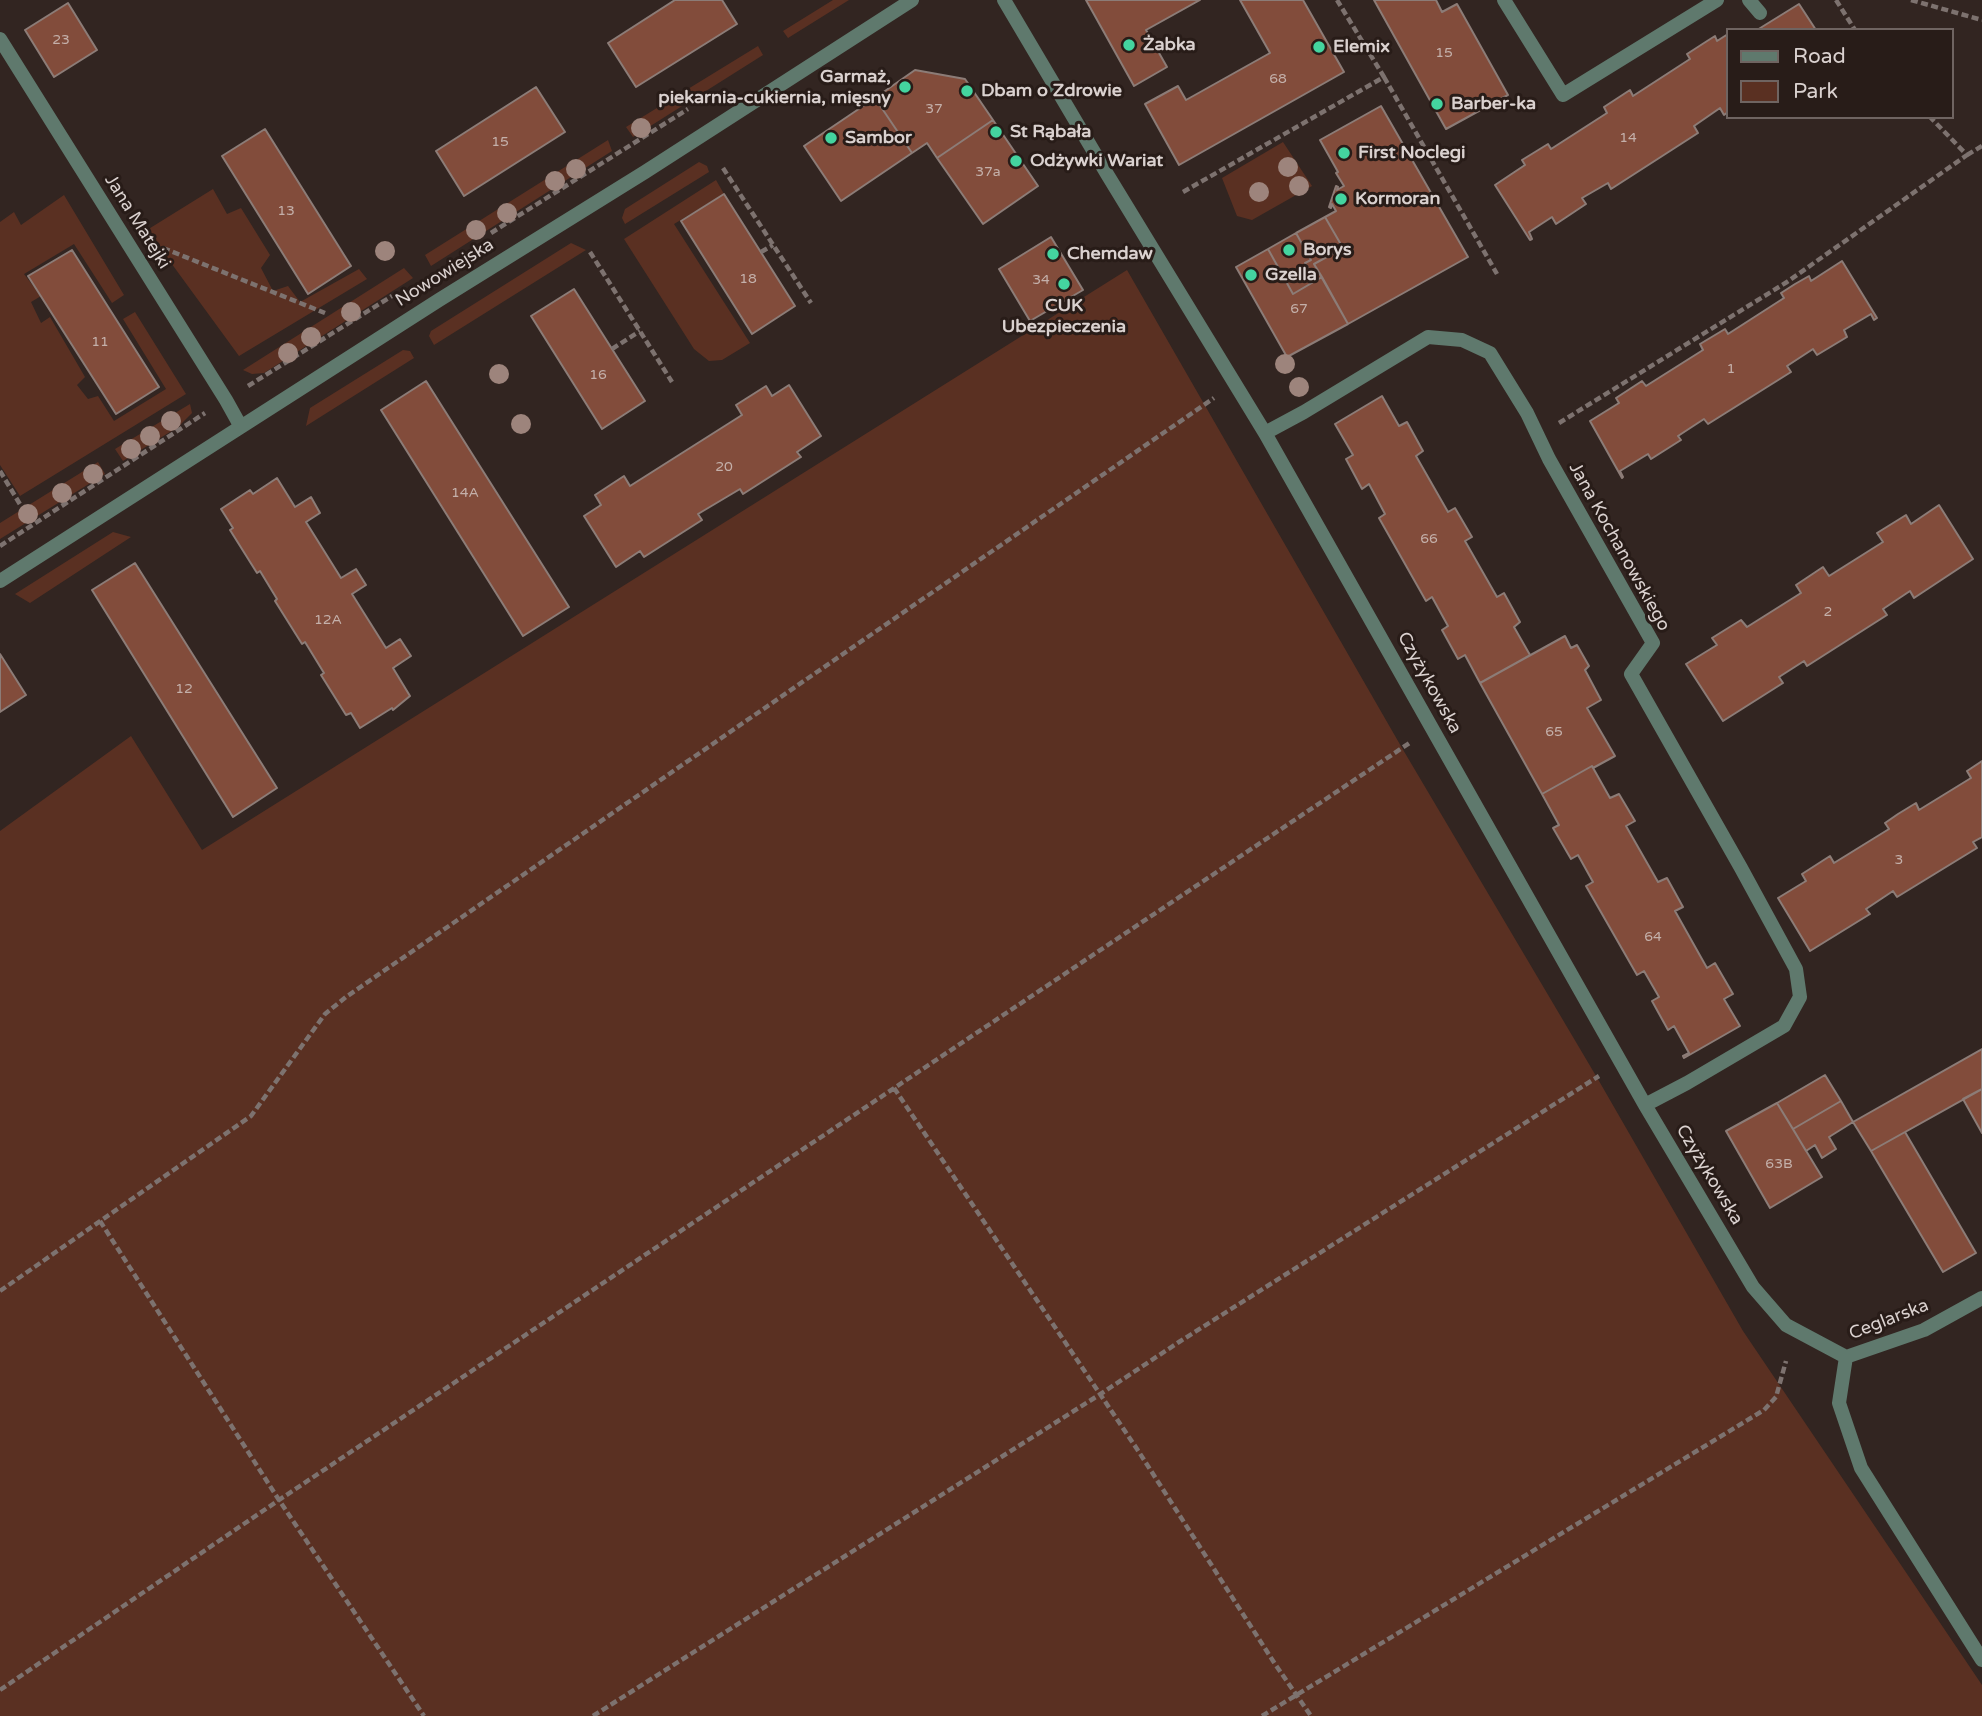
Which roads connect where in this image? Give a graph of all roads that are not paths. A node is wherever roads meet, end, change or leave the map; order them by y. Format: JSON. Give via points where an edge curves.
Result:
{"nodes":[{"id":1,"x":912,"y":0,"type":"edge"},
{"id":2,"x":1004,"y":0,"type":"edge"},
{"id":3,"x":1504,"y":0,"type":"edge"},
{"id":4,"x":1717,"y":0,"type":"edge"},
{"id":5,"x":1749,"y":0,"type":"edge"},
{"id":6,"x":1760,"y":13,"type":"dead end"},
{"id":7,"x":0,"y":39,"type":"edge"},
{"id":8,"x":241,"y":427,"type":"junction"},
{"id":9,"x":1265,"y":433,"type":"junction"},
{"id":10,"x":0,"y":581,"type":"edge"},
{"id":11,"x":1645,"y":1105,"type":"junction"},
{"id":12,"x":1982,"y":1298,"type":"edge"},
{"id":13,"x":1846,"y":1357,"type":"junction"},
{"id":14,"x":1982,"y":1660,"type":"edge"}],
"edges":[{"from":1,"to":8,"type":"street","name":"Nowowiejska"},
{"from":2,"to":9,"type":"street","name":"Czyżykowska"},
{"from":3,"to":4,"type":"street","via":[[1563,95]]},
{"from":5,"to":6,"type":"street"},
{"from":7,"to":8,"type":"street","name":"Jana Matejki"},
{"from":8,"to":10,"type":"street","name":"Nowowiejska"},
{"from":9,"to":11,"type":"street","name":"Czyżykowska"},
{"from":9,"to":11,"type":"street","name":"Jana Kochanowskiego","via":[[1427,337],[1462,340],[1490,353],[1527,413],[1653,643],[1631,674],[1796,969],[1800,997],[1784,1026]]},
{"from":11,"to":13,"type":"street","name":"Czyżykowska","via":[[1754,1287],[1786,1325]]},
{"from":12,"to":13,"type":"street","name":"Ceglarska","via":[[1924,1330]]},
{"from":13,"to":14,"type":"street","via":[[1839,1403],[1861,1468]]}]}
